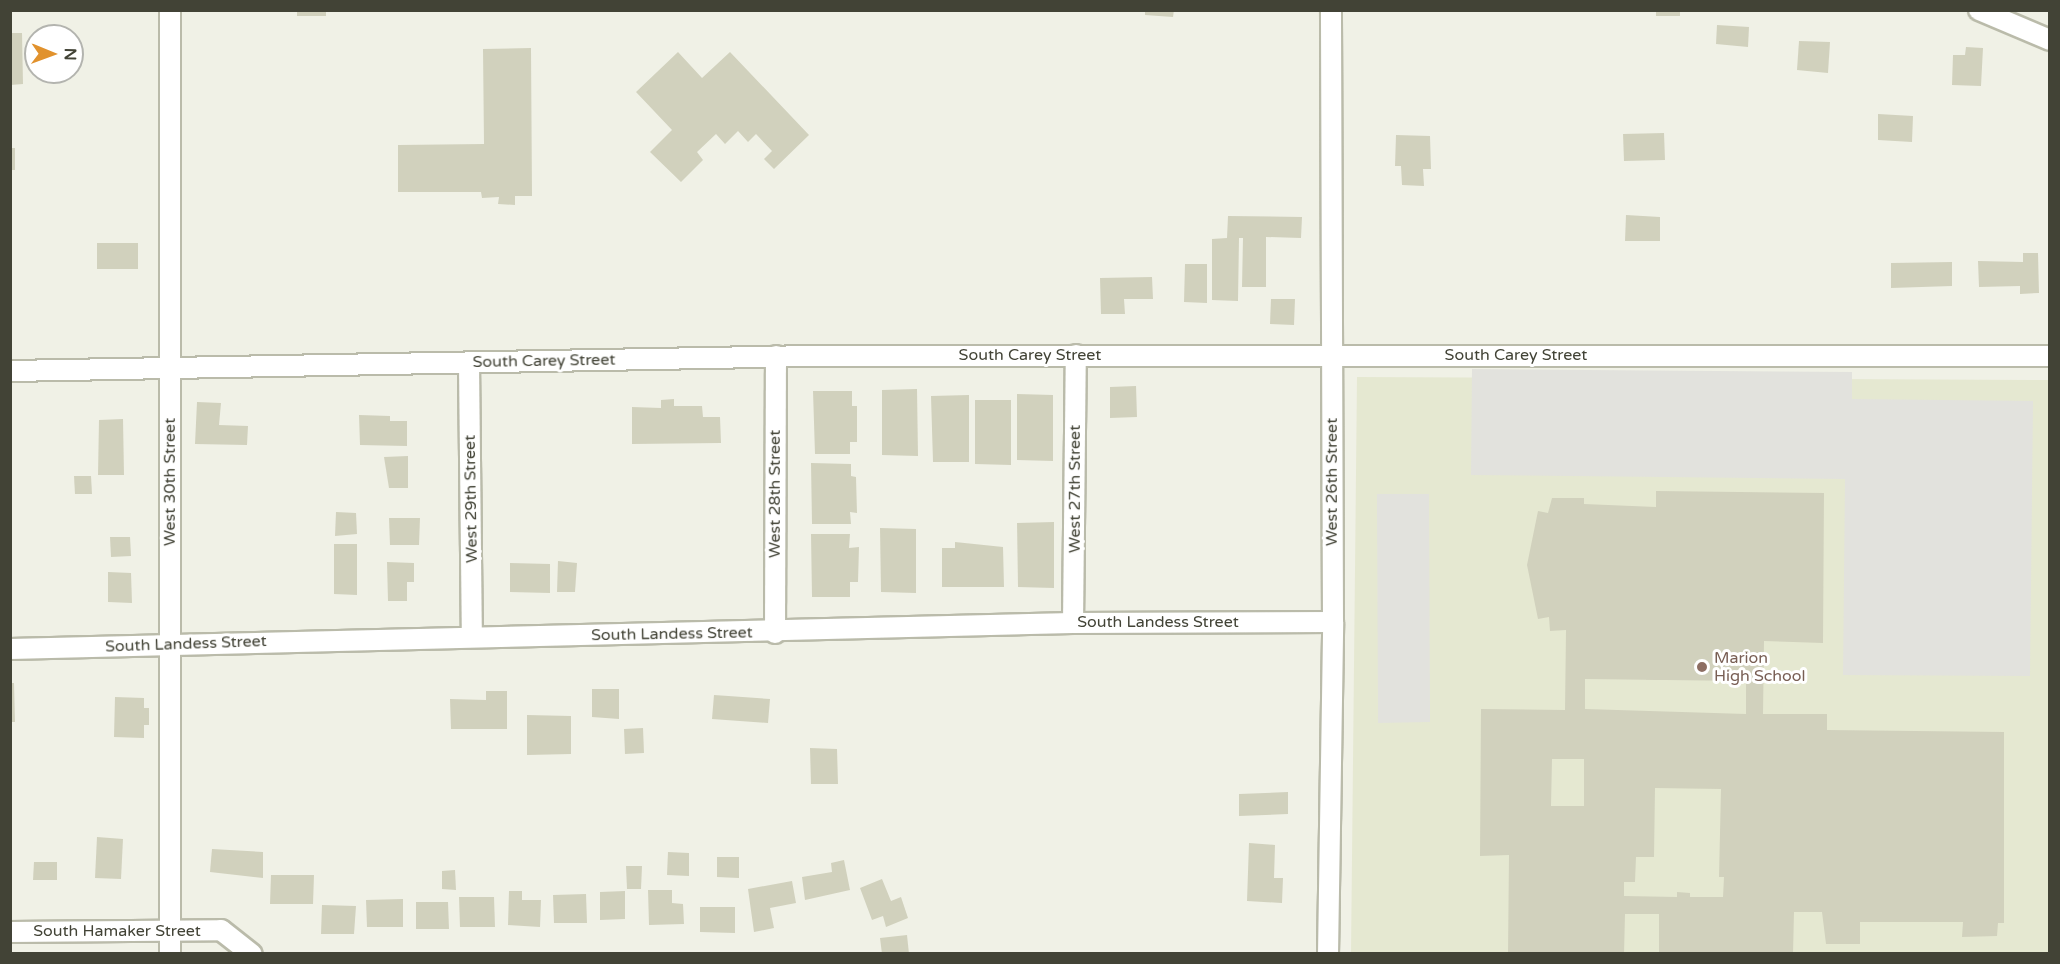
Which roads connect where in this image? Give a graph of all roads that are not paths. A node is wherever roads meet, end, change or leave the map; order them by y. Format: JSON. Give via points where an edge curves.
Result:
{"nodes":[{"id":1,"x":170,"y":10,"type":"edge"},
{"id":2,"x":1331,"y":10,"type":"edge"},
{"id":3,"x":1979,"y":10,"type":"edge"},
{"id":4,"x":2049,"y":40,"type":"edge"},
{"id":5,"x":1076,"y":355,"type":"junction"},
{"id":6,"x":1331,"y":355,"type":"junction"},
{"id":7,"x":776,"y":356,"type":"junction"},
{"id":8,"x":2049,"y":356,"type":"edge"},
{"id":9,"x":469,"y":363,"type":"junction"},
{"id":10,"x":170,"y":367,"type":"junction"},
{"id":11,"x":10,"y":371,"type":"edge"},
{"id":12,"x":1333,"y":622,"type":"junction"},
{"id":13,"x":1073,"y":623,"type":"junction"},
{"id":14,"x":775,"y":633,"type":"junction"},
{"id":15,"x":472,"y":636,"type":"junction"},
{"id":16,"x":170,"y":644,"type":"junction"},
{"id":17,"x":10,"y":649,"type":"edge"},
{"id":18,"x":170,"y":929,"type":"junction"},
{"id":19,"x":10,"y":932,"type":"edge"},
{"id":20,"x":170,"y":954,"type":"edge"},
{"id":21,"x":252,"y":954,"type":"edge"},
{"id":22,"x":1328,"y":954,"type":"edge"}],
"edges":[{"from":1,"to":10,"type":"street","name":"West 30th Street"},
{"from":2,"to":6,"type":"street","name":"West 26th Street"},
{"from":3,"to":4,"type":"street"},
{"from":5,"to":6,"type":"street","name":"South Carey Street"},
{"from":5,"to":7,"type":"street","name":"South Carey Street"},
{"from":5,"to":13,"type":"street","name":"West 27th Street"},
{"from":6,"to":8,"type":"street","name":"South Carey Street"},
{"from":6,"to":12,"type":"street","name":"West 26th Street"},
{"from":7,"to":9,"type":"street","name":"South Carey Street"},
{"from":7,"to":14,"type":"street","name":"West 28th Street"},
{"from":9,"to":10,"type":"street","name":"South Carey Street"},
{"from":9,"to":15,"type":"street","name":"West 29th Street"},
{"from":10,"to":11,"type":"street","name":"South Carey Street"},
{"from":10,"to":16,"type":"street","name":"West 30th Street"},
{"from":12,"to":13,"type":"street","name":"South Landess Street"},
{"from":12,"to":22,"type":"street","name":"West 26th Street"},
{"from":13,"to":14,"type":"street","name":"South Landess Street"},
{"from":14,"to":15,"type":"street","name":"South Landess Street"},
{"from":15,"to":16,"type":"street","name":"South Landess Street"},
{"from":16,"to":17,"type":"street","name":"South Landess Street"},
{"from":16,"to":18,"type":"street","name":"West 30th Street"},
{"from":18,"to":19,"type":"street","name":"South Hamaker Street"},
{"from":18,"to":20,"type":"street","name":"West 30th Street"},
{"from":18,"to":21,"type":"street","name":"South Hamaker Street","via":[[221,930]]}]}
